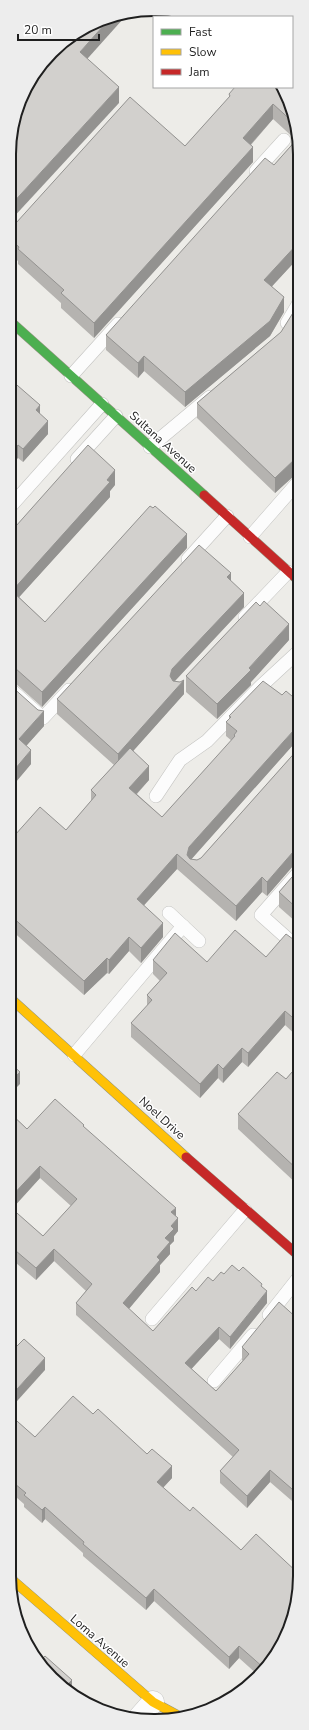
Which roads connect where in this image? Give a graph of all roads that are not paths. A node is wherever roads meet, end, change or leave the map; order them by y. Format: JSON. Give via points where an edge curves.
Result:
{"nodes":[{"id":1,"x":284,"y":140,"type":"dead end"},
{"id":2,"x":248,"y":180,"type":"edge"},
{"id":3,"x":293,"y":313,"type":"edge"},
{"id":4,"x":127,"y":314,"type":"edge"},
{"id":5,"x":16,"y":326,"type":"edge"},
{"id":6,"x":280,"y":334,"type":"edge"},
{"id":7,"x":71,"y":376,"type":"junction"},
{"id":8,"x":222,"y":387,"type":"edge"},
{"id":9,"x":102,"y":404,"type":"junction"},
{"id":10,"x":116,"y":416,"type":"junction"},
{"id":11,"x":150,"y":448,"type":"junction"},
{"id":12,"x":68,"y":469,"type":"edge"},
{"id":13,"x":293,"y":489,"type":"edge"},
{"id":14,"x":16,"y":500,"type":"edge"},
{"id":15,"x":227,"y":516,"type":"junction"},
{"id":16,"x":250,"y":537,"type":"junction"},
{"id":17,"x":182,"y":566,"type":"edge"},
{"id":18,"x":288,"y":572,"type":"junction"},
{"id":19,"x":293,"y":576,"type":"edge"},
{"id":20,"x":237,"y":625,"type":"edge"},
{"id":21,"x":293,"y":657,"type":"edge"},
{"id":22,"x":75,"y":683,"type":"edge"},
{"id":23,"x":16,"y":694,"type":"edge"},
{"id":24,"x":156,"y":796,"type":"dead end"},
{"id":25,"x":293,"y":879,"type":"edge"},
{"id":26,"x":169,"y":914,"type":"dead end"},
{"id":27,"x":183,"y":926,"type":"junction"},
{"id":28,"x":200,"y":941,"type":"dead end"},
{"id":29,"x":293,"y":944,"type":"edge"},
{"id":30,"x":16,"y":1002,"type":"edge"},
{"id":31,"x":74,"y":1055,"type":"junction"},
{"id":32,"x":245,"y":1210,"type":"junction"},
{"id":33,"x":293,"y":1251,"type":"edge"},
{"id":34,"x":293,"y":1284,"type":"edge"},
{"id":35,"x":152,"y":1318,"type":"dead end"},
{"id":36,"x":214,"y":1381,"type":"dead end"},
{"id":37,"x":16,"y":1584,"type":"edge"},
{"id":38,"x":152,"y":1702,"type":"junction"},
{"id":39,"x":173,"y":1713,"type":"edge"},
{"id":40,"x":142,"y":1714,"type":"edge"}],
"edges":[{"from":1,"to":2,"type":"lane"},
{"from":3,"to":6,"type":"lane"},
{"from":4,"to":7,"type":"lane"},
{"from":5,"to":7,"type":"street","name":"Sultana Avenue"},
{"from":7,"to":9,"type":"street","name":"Sultana Avenue"},
{"from":8,"to":11,"type":"lane"},
{"from":9,"to":10,"type":"street","name":"Sultana Avenue"},
{"from":9,"to":14,"type":"lane"},
{"from":10,"to":11,"type":"street","name":"Sultana Avenue"},
{"from":10,"to":12,"type":"lane"},
{"from":11,"to":15,"type":"street","name":"Sultana Avenue"},
{"from":13,"to":16,"type":"lane"},
{"from":15,"to":16,"type":"street","name":"Sultana Avenue"},
{"from":15,"to":17,"type":"lane"},
{"from":16,"to":18,"type":"street","name":"Sultana Avenue"},
{"from":18,"to":19,"type":"street","name":"Sultana Avenue"},
{"from":18,"to":20,"type":"lane"},
{"from":21,"to":24,"type":"lane","via":[[207,741],[180,760]]},
{"from":22,"to":23,"type":"lane","via":[[43,718]]},
{"from":25,"to":29,"type":"lane","via":[[261,915]]},
{"from":26,"to":27,"type":"lane"},
{"from":27,"to":28,"type":"lane"},
{"from":27,"to":31,"type":"lane"},
{"from":30,"to":31,"type":"street","name":"Noel Drive"},
{"from":31,"to":32,"type":"street","name":"Noel Drive"},
{"from":32,"to":33,"type":"street","name":"Noel Drive"},
{"from":32,"to":35,"type":"lane"},
{"from":34,"to":36,"type":"lane"},
{"from":37,"to":38,"type":"street","name":"Loma Avenue"},
{"from":38,"to":39,"type":"street","name":"Loma Avenue"},
{"from":38,"to":40,"type":"street"}]}
